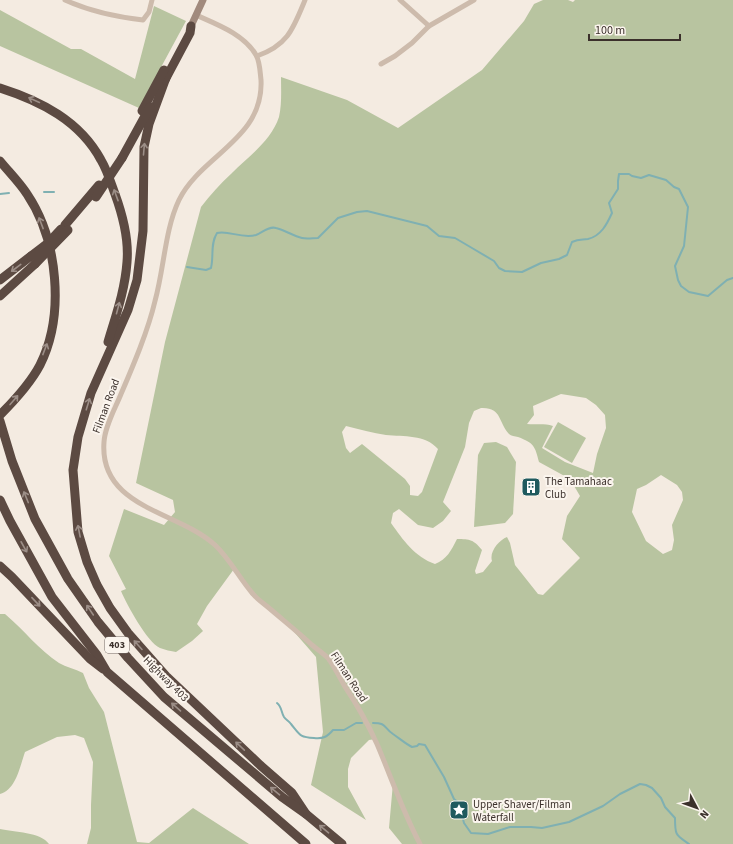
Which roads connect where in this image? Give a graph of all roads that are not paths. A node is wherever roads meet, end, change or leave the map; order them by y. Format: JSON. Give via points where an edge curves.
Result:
{"nodes":[{"id":1,"x":65,"y":0,"type":"edge"},
{"id":2,"x":152,"y":0,"type":"edge"},
{"id":3,"x":203,"y":0,"type":"edge"},
{"id":4,"x":305,"y":0,"type":"edge"},
{"id":5,"x":400,"y":0,"type":"edge"},
{"id":6,"x":474,"y":0,"type":"edge"},
{"id":7,"x":196,"y":15,"type":"junction"},
{"id":8,"x":191,"y":26,"type":"junction"},
{"id":9,"x":428,"y":26,"type":"junction"},
{"id":10,"x":257,"y":56,"type":"junction"},
{"id":11,"x":381,"y":64,"type":"dead end"},
{"id":12,"x":168,"y":75,"type":"junction"},
{"id":13,"x":0,"y":88,"type":"edge"},
{"id":14,"x":121,"y":156,"type":"junction"},
{"id":15,"x":0,"y":161,"type":"edge"},
{"id":16,"x":67,"y":228,"type":"junction"},
{"id":17,"x":33,"y":260,"type":"junction"},
{"id":18,"x":0,"y":280,"type":"edge"},
{"id":19,"x":1,"y":296,"type":"edge"},
{"id":20,"x":100,"y":372,"type":"junction"},
{"id":21,"x":0,"y":415,"type":"edge"},
{"id":22,"x":0,"y":421,"type":"edge"},
{"id":23,"x":0,"y":500,"type":"edge"},
{"id":24,"x":0,"y":566,"type":"edge"},
{"id":25,"x":107,"y":672,"type":"junction"},
{"id":26,"x":306,"y":814,"type":"junction"},
{"id":27,"x":306,"y":844,"type":"edge"},
{"id":28,"x":342,"y":844,"type":"edge"},
{"id":29,"x":420,"y":844,"type":"edge"}],
"edges":[{"from":1,"to":2,"type":"street","via":[[79,6],[143,20],[149,12]]},
{"from":3,"to":7,"type":"main road"},
{"from":4,"to":10,"type":"street","via":[[290,34],[268,52]]},
{"from":5,"to":9,"type":"street"},
{"from":6,"to":9,"type":"street"},
{"from":7,"to":8,"type":"main road"},
{"from":7,"to":10,"type":"street","via":[[236,36]]},
{"from":8,"to":12,"type":"highway","via":[[190,33]]},
{"from":8,"to":14,"type":"highway","via":[[185,30]]},
{"from":9,"to":11,"type":"street","via":[[412,43]]},
{"from":10,"to":29,"type":"street","name":"Filman Road","via":[[261,94],[250,123],[190,184],[180,197],[173,213],[155,304],[127,381],[106,429],[104,458],[107,468],[123,493],[212,542],[226,556],[254,595],[327,658],[350,693],[375,741]]},
{"from":12,"to":14,"type":"highway"},
{"from":20,"to":12,"type":"highway","one_way":true,"via":[[128,310],[137,280],[143,231],[144,147],[148,124]]},
{"from":20,"to":13,"type":"highway","one_way":true,"via":[[126,279],[126,238],[122,214],[102,161],[94,147],[80,132],[39,102]]},
{"from":14,"to":16,"type":"highway"},
{"from":14,"to":16,"type":"highway","bridge":true,"via":[[96,197]]},
{"from":21,"to":15,"type":"highway","one_way":true,"via":[[28,384],[40,365],[50,338],[55,298],[52,255],[40,219],[28,195]]},
{"from":16,"to":17,"type":"highway","bridge":true},
{"from":17,"to":18,"type":"highway","one_way":true},
{"from":17,"to":19,"type":"highway"},
{"from":26,"to":20,"type":"highway","one_way":true,"via":[[292,793],[166,676],[128,633],[97,585],[78,532],[73,470],[78,437]]},
{"from":26,"to":22,"type":"highway","name":"Highway 403","number":"403","one_way":true,"via":[[282,797],[164,697],[98,622],[68,579],[35,519],[12,461]]},
{"from":23,"to":25,"type":"highway","number":"403","one_way":true,"via":[[52,597]]},
{"from":24,"to":25,"type":"highway","one_way":true,"via":[[90,659]]},
{"from":25,"to":27,"type":"highway","number":"403"},
{"from":28,"to":26,"type":"highway","name":"Highway 403","number":"403","one_way":true}]}
